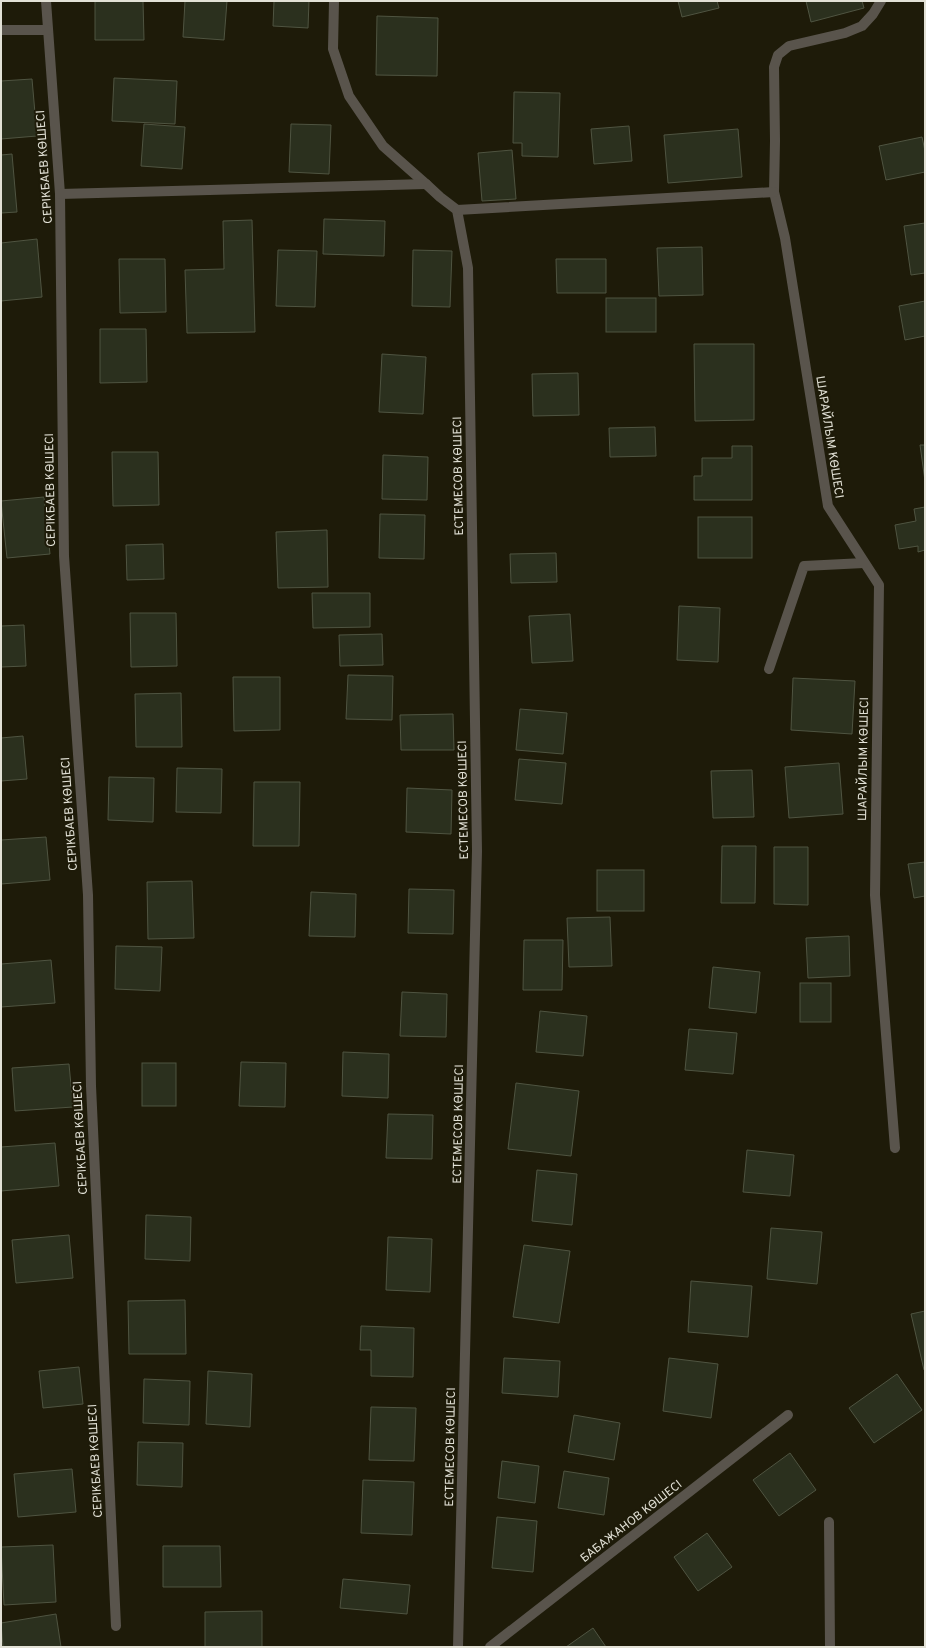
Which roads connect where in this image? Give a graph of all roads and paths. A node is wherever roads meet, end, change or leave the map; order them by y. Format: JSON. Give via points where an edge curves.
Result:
{"nodes":[{"id":1,"x":46,"y":1,"type":"edge"},
{"id":2,"x":334,"y":1,"type":"edge"},
{"id":3,"x":881,"y":1,"type":"edge"},
{"id":4,"x":1,"y":30,"type":"edge"},
{"id":5,"x":48,"y":30,"type":"junction"},
{"id":6,"x":426,"y":184,"type":"junction"},
{"id":7,"x":774,"y":192,"type":"junction"},
{"id":8,"x":60,"y":194,"type":"junction"},
{"id":9,"x":457,"y":210,"type":"junction"},
{"id":10,"x":864,"y":563,"type":"junction"},
{"id":11,"x":768,"y":669,"type":"dead end"},
{"id":12,"x":895,"y":1148,"type":"dead end"},
{"id":13,"x":788,"y":1415,"type":"dead end"},
{"id":14,"x":829,"y":1522,"type":"dead end"},
{"id":15,"x":116,"y":1626,"type":"dead end"},
{"id":16,"x":458,"y":1647,"type":"edge"},
{"id":17,"x":490,"y":1647,"type":"edge"},
{"id":18,"x":830,"y":1647,"type":"edge"}],
"edges":[{"from":1,"to":5,"type":"street","name":"СЕРІКБАЕВ КӨШЕСІ"},
{"from":2,"to":6,"type":"street","via":[[333,49],[349,96],[383,146]]},
{"from":3,"to":7,"type":"street","name":"ШАРАЙЛЫМ КӨШЕСІ","via":[[862,26],[845,33],[789,46],[778,55],[774,67]]},
{"from":4,"to":5,"type":"street"},
{"from":5,"to":8,"type":"street","name":"СЕРІКБАЕВ КӨШЕСІ"},
{"from":6,"to":8,"type":"street"},
{"from":6,"to":9,"type":"street"},
{"from":7,"to":9,"type":"street"},
{"from":7,"to":10,"type":"street","name":"ШАРАЙЛЫМ КӨШЕСІ","via":[[784,238],[828,506]]},
{"from":8,"to":15,"type":"street","name":"СЕРІКБАЕВ КӨШЕСІ","via":[[64,556],[88,896],[91,1086]]},
{"from":9,"to":16,"type":"street","name":"ЕСТЕМЕСОВ КӨШЕСІ","via":[[468,268],[477,851]]},
{"from":10,"to":11,"type":"street","via":[[804,566]]},
{"from":10,"to":12,"type":"street","name":"ШАРАЙЛЫМ КӨШЕСІ","via":[[879,585],[875,895]]},
{"from":13,"to":17,"type":"street","name":"БАБАЖАНОВ КӨШЕСІ"},
{"from":14,"to":18,"type":"street"}]}
